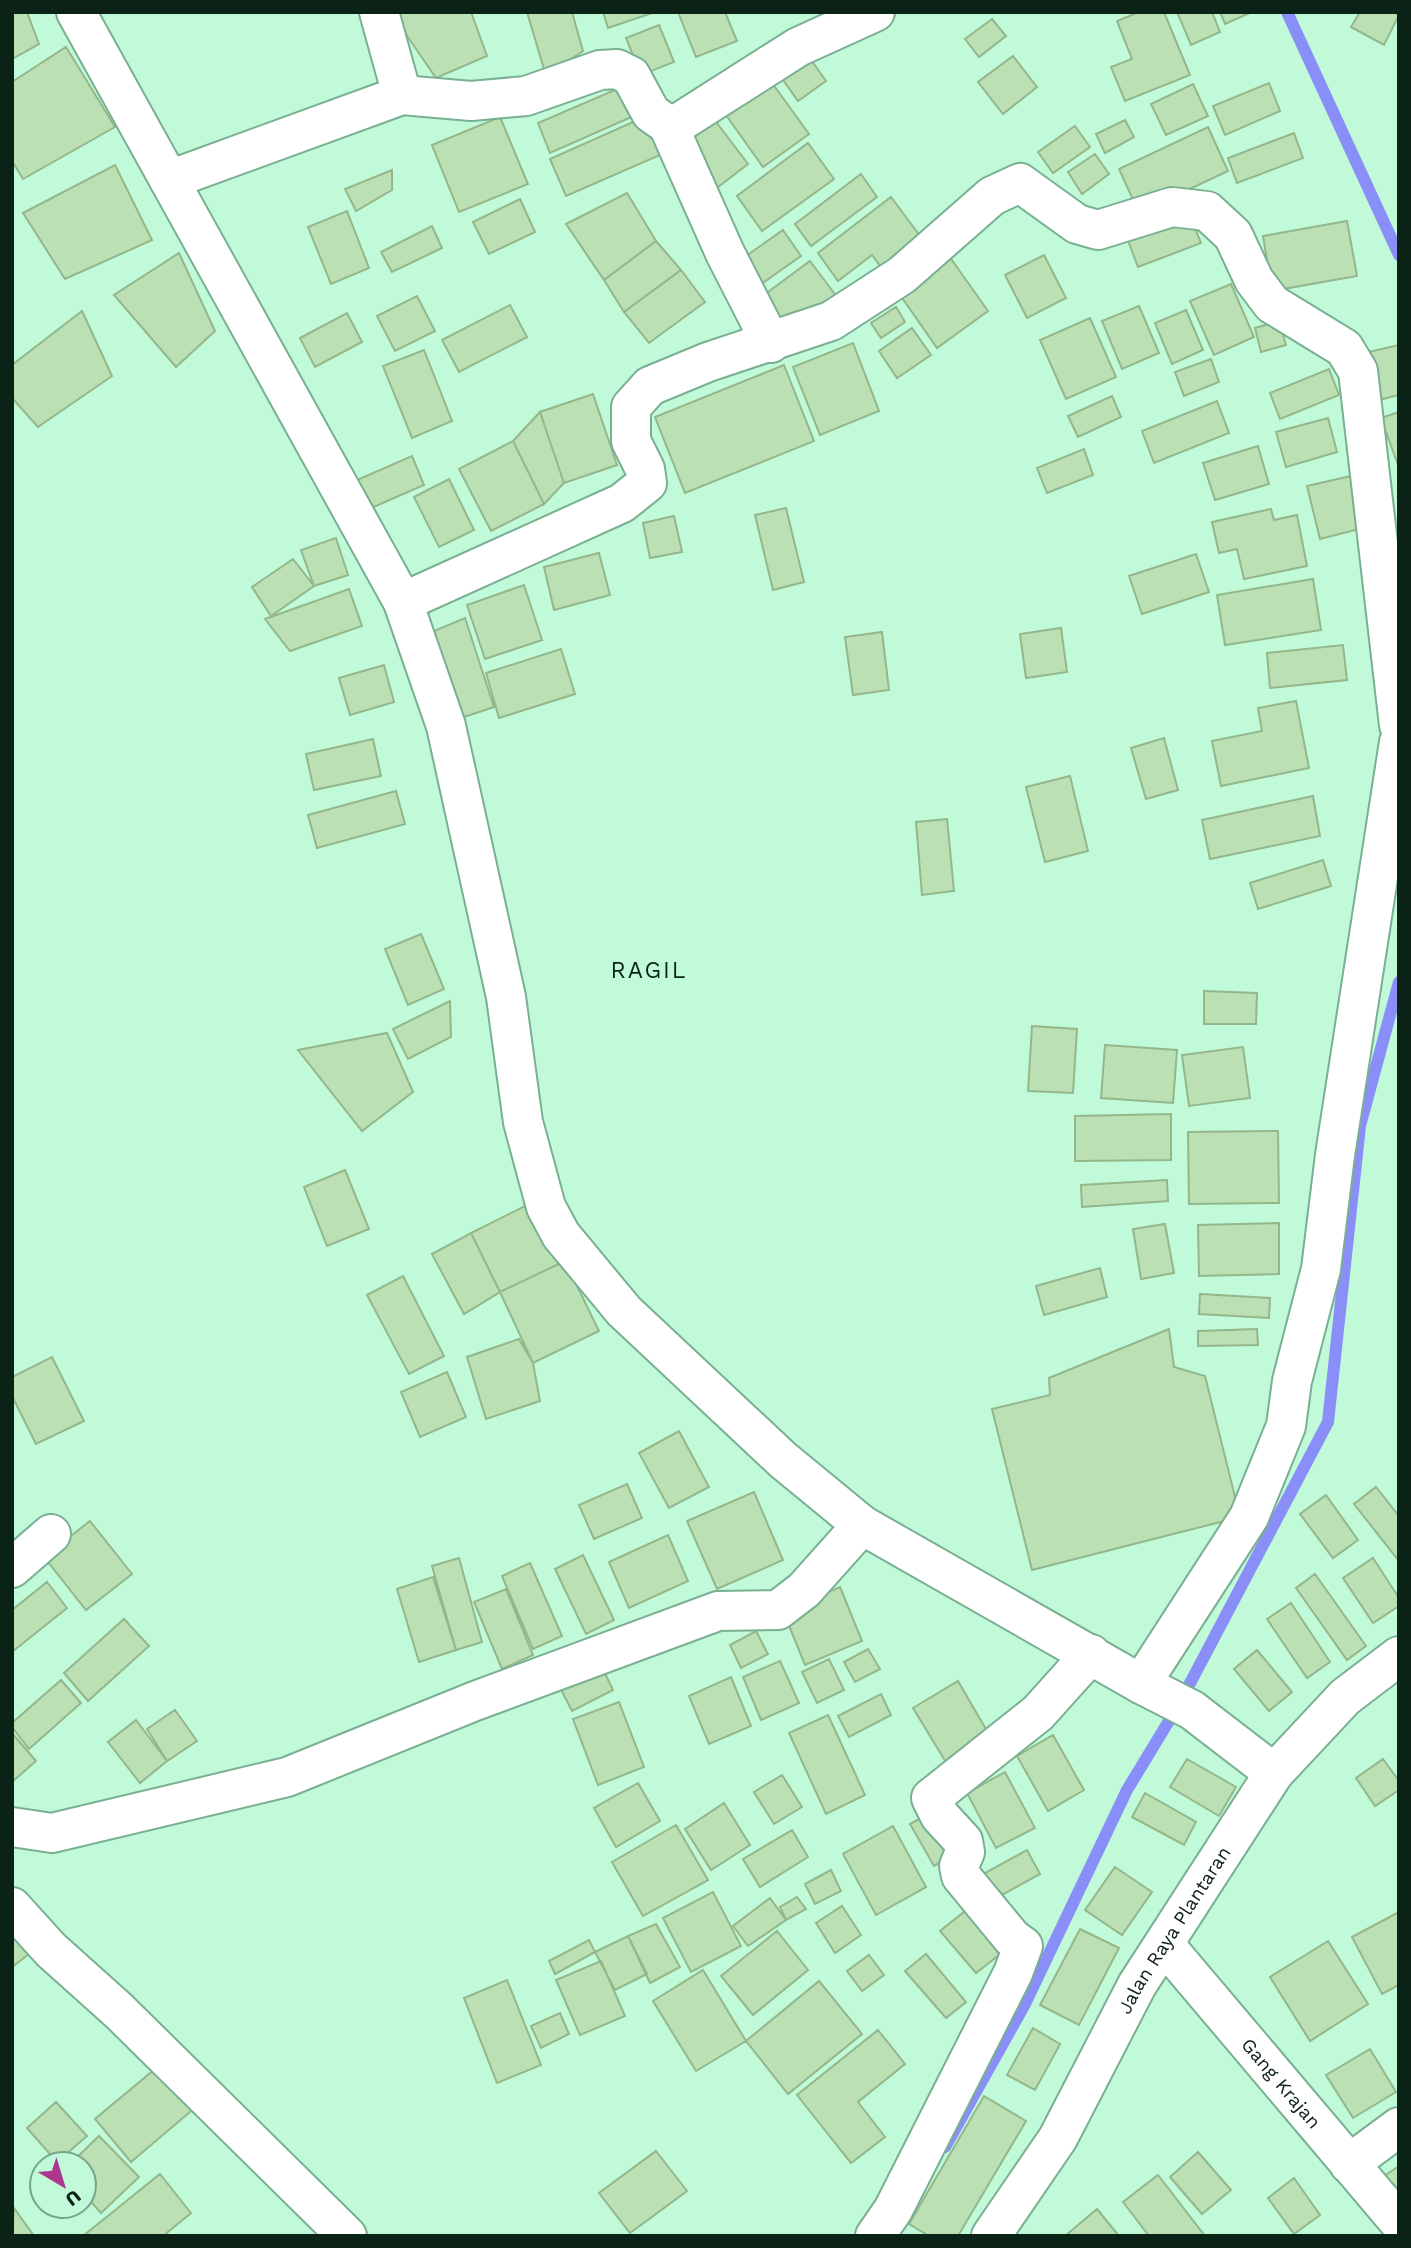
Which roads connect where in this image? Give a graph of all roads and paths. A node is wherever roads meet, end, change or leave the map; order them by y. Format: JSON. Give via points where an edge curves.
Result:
{"nodes":[{"id":1,"x":76,"y":12,"type":"edge"},
{"id":2,"x":379,"y":12,"type":"edge"},
{"id":3,"x":875,"y":12,"type":"edge"},
{"id":4,"x":402,"y":95,"type":"junction"},
{"id":5,"x":668,"y":125,"type":"junction"},
{"id":6,"x":169,"y":180,"type":"junction"},
{"id":7,"x":771,"y":343,"type":"junction"},
{"id":8,"x":403,"y":602,"type":"junction"},
{"id":9,"x":1399,"y":725,"type":"edge"},
{"id":10,"x":1399,"y":741,"type":"edge"},
{"id":11,"x":862,"y":1525,"type":"junction"},
{"id":12,"x":51,"y":1534,"type":"dead end"},
{"id":13,"x":12,"y":1568,"type":"edge"},
{"id":14,"x":1091,"y":1654,"type":"junction"},
{"id":15,"x":1399,"y":1656,"type":"edge"},
{"id":16,"x":1148,"y":1687,"type":"junction"},
{"id":17,"x":1274,"y":1773,"type":"junction"},
{"id":18,"x":12,"y":1827,"type":"edge"},
{"id":19,"x":12,"y":1907,"type":"edge"},
{"id":20,"x":1164,"y":1944,"type":"junction"},
{"id":21,"x":1399,"y":2127,"type":"edge"},
{"id":22,"x":1349,"y":2164,"type":"junction"},
{"id":23,"x":1399,"y":2222,"type":"edge"},
{"id":24,"x":347,"y":2236,"type":"edge"},
{"id":25,"x":875,"y":2236,"type":"edge"},
{"id":26,"x":991,"y":2236,"type":"edge"}],
"edges":[{"from":1,"to":6,"type":"street"},
{"from":2,"to":4,"type":"street"},
{"from":3,"to":5,"type":"street","via":[[798,47],[677,124]]},
{"from":4,"to":5,"type":"street","via":[[471,101],[526,96],[600,70],[617,69],[631,76],[651,113]]},
{"from":4,"to":6,"type":"street"},
{"from":5,"to":7,"type":"street"},
{"from":6,"to":8,"type":"street"},
{"from":7,"to":8,"type":"street","via":[[650,386],[631,407],[631,441],[647,483],[622,503]]},
{"from":7,"to":9,"type":"street","via":[[831,321],[902,275],[992,195],[1020,183],[1077,224],[1098,230],[1172,207],[1207,211],[1233,235],[1272,304],[1344,348],[1358,370]]},
{"from":8,"to":11,"type":"street","via":[[446,726],[506,997],[523,1122],[546,1207],[561,1235],[624,1311],[783,1460]]},
{"from":10,"to":16,"type":"street","via":[[1321,1269],[1292,1381],[1286,1426],[1249,1517]]},
{"from":11,"to":14,"type":"street"},
{"from":11,"to":18,"type":"street","via":[[804,1590],[778,1610],[718,1611],[287,1777],[52,1833]]},
{"from":12,"to":13,"type":"street"},
{"from":14,"to":16,"type":"street"},
{"from":14,"to":25,"type":"street","via":[[1038,1713],[931,1798],[962,1841],[961,1876],[1023,1946],[894,2210]]},
{"from":15,"to":17,"type":"street","name":"Jalan Raya Plantaran","via":[[1345,1697]]},
{"from":16,"to":17,"type":"street","via":[[1192,1710]]},
{"from":17,"to":20,"type":"street","name":"Jalan Raya Plantaran"},
{"from":19,"to":24,"type":"street"},
{"from":20,"to":22,"type":"street","name":"Gang Krajan"},
{"from":20,"to":26,"type":"street","name":"Jalan Raya Plantaran","via":[[1137,1985],[1058,2138]]},
{"from":21,"to":22,"type":"street"},
{"from":22,"to":23,"type":"street","name":"Gang Krajan"}]}
